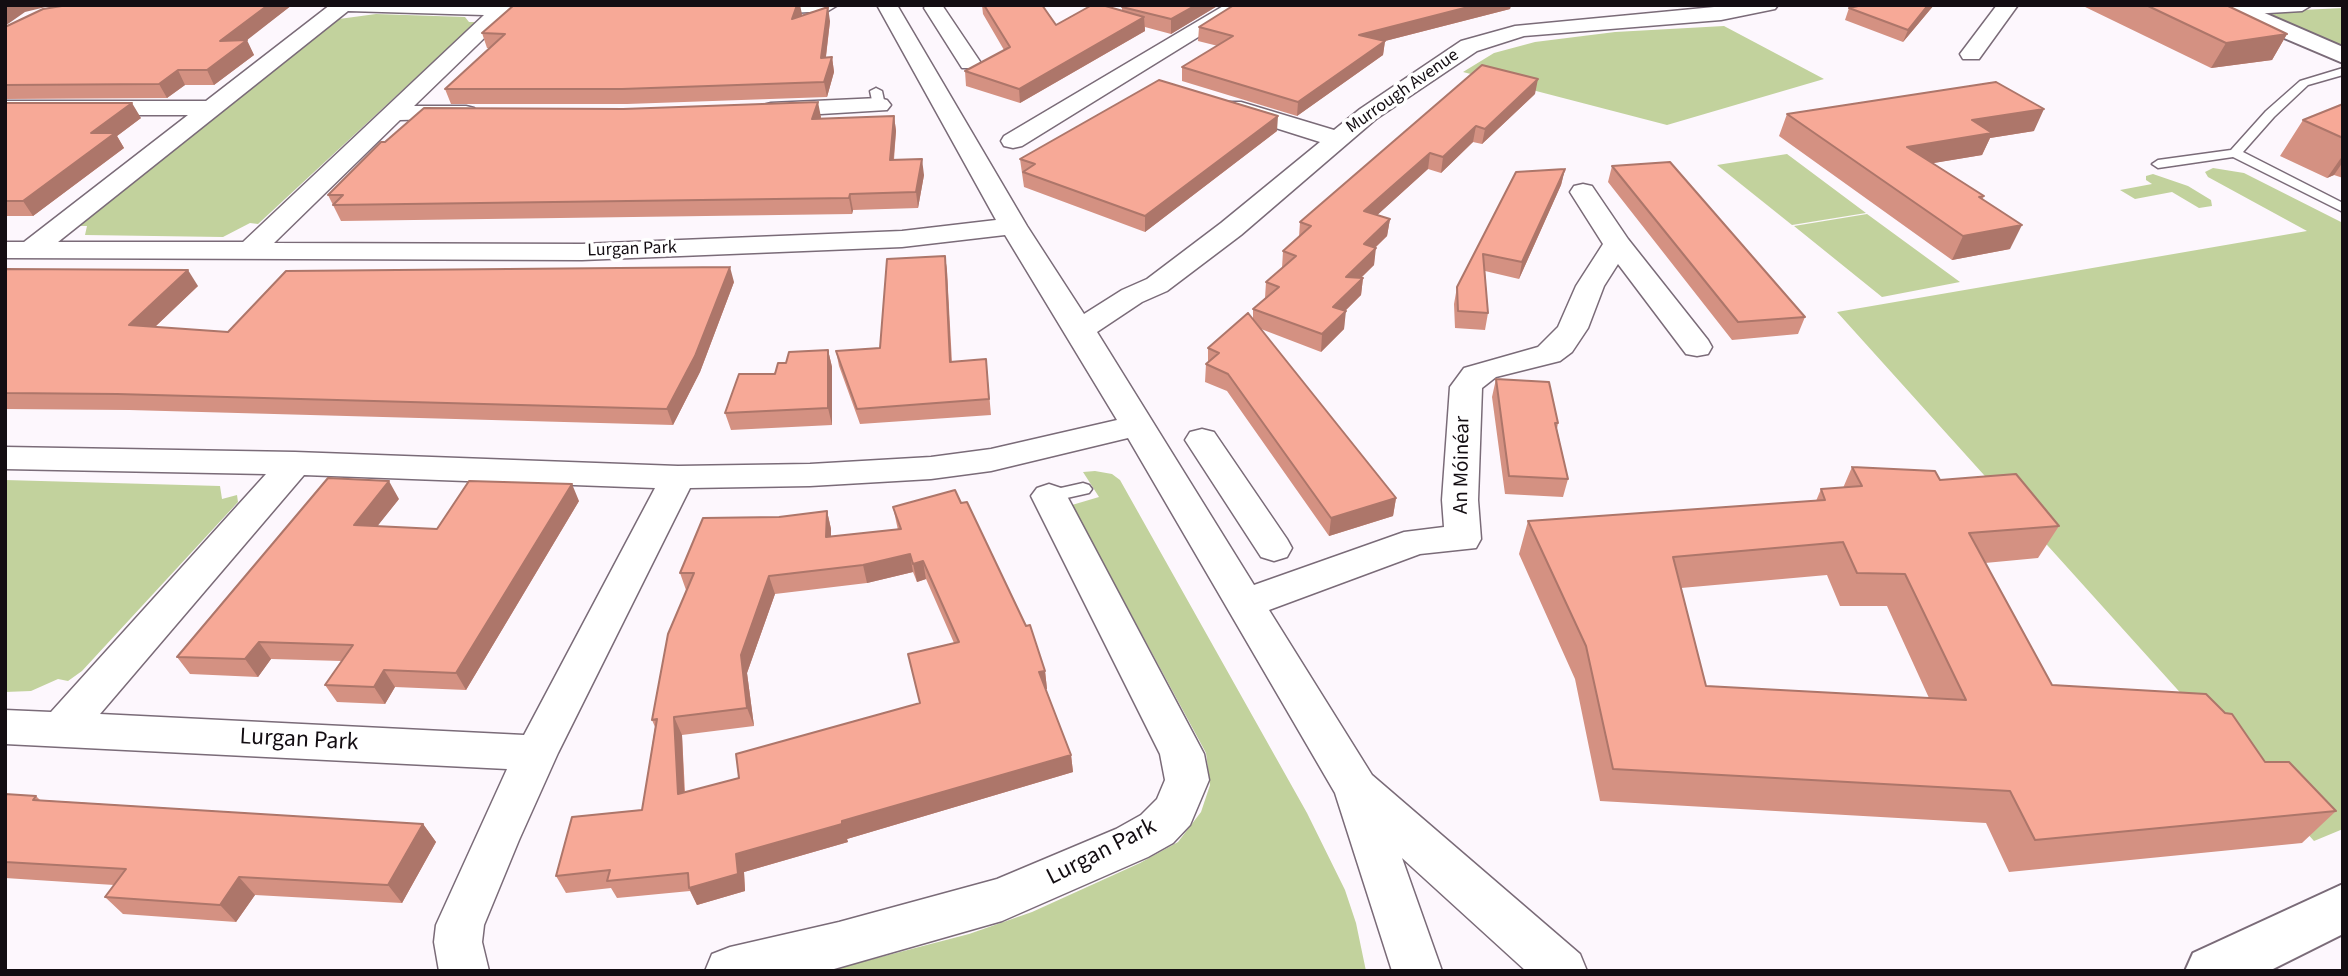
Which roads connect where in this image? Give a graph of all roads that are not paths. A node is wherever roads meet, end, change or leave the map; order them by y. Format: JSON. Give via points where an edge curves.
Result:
{"nodes":[{"id":1,"x":345,"y":5,"type":"edge"},
{"id":2,"x":828,"y":5,"type":"edge"},
{"id":3,"x":887,"y":5,"type":"edge"},
{"id":4,"x":1240,"y":5,"type":"edge"},
{"id":5,"x":1768,"y":5,"type":"edge"},
{"id":6,"x":2008,"y":5,"type":"edge"},
{"id":7,"x":2302,"y":5,"type":"edge"},
{"id":8,"x":2231,"y":7,"type":"edge"},
{"id":9,"x":934,"y":8,"type":"dead end"},
{"id":10,"x":734,"y":9,"type":"edge"},
{"id":11,"x":501,"y":10,"type":"junction"},
{"id":12,"x":571,"y":11,"type":"edge"},
{"id":13,"x":958,"y":45,"type":"junction"},
{"id":14,"x":915,"y":52,"type":"junction"},
{"id":15,"x":1971,"y":54,"type":"dead end"},
{"id":16,"x":2343,"y":56,"type":"edge"},
{"id":17,"x":970,"y":64,"type":"dead end"},
{"id":18,"x":2343,"y":71,"type":"edge"},
{"id":19,"x":1126,"y":74,"type":"junction"},
{"id":20,"x":1152,"y":82,"type":"edge"},
{"id":21,"x":878,"y":98,"type":"dead end"},
{"id":22,"x":1205,"y":98,"type":"edge"},
{"id":23,"x":5,"y":108,"type":"edge"},
{"id":24,"x":213,"y":108,"type":"junction"},
{"id":25,"x":744,"y":111,"type":"edge"},
{"id":26,"x":393,"y":113,"type":"junction"},
{"id":27,"x":487,"y":113,"type":"edge"},
{"id":28,"x":1337,"y":139,"type":"junction"},
{"id":29,"x":1013,"y":141,"type":"dead end"},
{"id":30,"x":2235,"y":153,"type":"junction"},
{"id":31,"x":2158,"y":164,"type":"dead end"},
{"id":32,"x":1583,"y":192,"type":"dead end"},
{"id":33,"x":2343,"y":208,"type":"edge"},
{"id":34,"x":1013,"y":226,"type":"junction"},
{"id":35,"x":1616,"y":244,"type":"junction"},
{"id":36,"x":18,"y":250,"type":"edge"},
{"id":37,"x":250,"y":251,"type":"junction"},
{"id":38,"x":1072,"y":318,"type":"junction"},
{"id":39,"x":1697,"y":347,"type":"dead end"},
{"id":40,"x":1136,"y":426,"type":"junction"},
{"id":41,"x":1202,"y":440,"type":"dead end"},
{"id":42,"x":5,"y":458,"type":"edge"},
{"id":43,"x":295,"y":463,"type":"junction"},
{"id":44,"x":1224,"y":473,"type":"junction"},
{"id":45,"x":678,"y":477,"type":"junction"},
{"id":46,"x":1172,"y":487,"type":"junction"},
{"id":47,"x":1066,"y":492,"type":"dead end"},
{"id":48,"x":1274,"y":548,"type":"dead end"},
{"id":49,"x":1246,"y":603,"type":"junction"},
{"id":50,"x":5,"y":727,"type":"edge"},
{"id":51,"x":62,"y":729,"type":"junction"},
{"id":52,"x":536,"y":753,"type":"junction"},
{"id":53,"x":1356,"y":788,"type":"junction"},
{"id":54,"x":2343,"y":908,"type":"edge"},
{"id":55,"x":464,"y":971,"type":"edge"},
{"id":56,"x":730,"y":971,"type":"edge"},
{"id":57,"x":1417,"y":971,"type":"edge"},
{"id":58,"x":1562,"y":971,"type":"edge"},
{"id":59,"x":2212,"y":971,"type":"edge"}],
"edges":[{"from":1,"to":11,"type":"street","name":"Lurgan Park"},
{"from":1,"to":24,"type":"street","name":"Lurgan Park"},
{"from":2,"to":10,"type":"street"},
{"from":3,"to":14,"type":"street"},
{"from":4,"to":19,"type":"street"},
{"from":5,"to":28,"type":"street","name":"Murrough Avenue","via":[[1721,14],[1533,29],[1484,40],[1428,71]]},
{"from":6,"to":15,"type":"street"},
{"from":7,"to":8,"type":"street"},
{"from":8,"to":16,"type":"street"},
{"from":9,"to":13,"type":"street"},
{"from":11,"to":12,"type":"street","name":"Lurgan Park"},
{"from":11,"to":26,"type":"street"},
{"from":13,"to":14,"type":"street"},
{"from":13,"to":17,"type":"street"},
{"from":14,"to":34,"type":"street"},
{"from":18,"to":30,"type":"lane","via":[[2304,83]]},
{"from":19,"to":20,"type":"street"},
{"from":19,"to":29,"type":"street"},
{"from":21,"to":25,"type":"street"},
{"from":22,"to":28,"type":"street"},
{"from":23,"to":24,"type":"street"},
{"from":24,"to":36,"type":"street","name":"Lurgan Park"},
{"from":26,"to":27,"type":"street"},
{"from":26,"to":37,"type":"street"},
{"from":28,"to":38,"type":"street","name":"Murrough Avenue","via":[[1157,285]]},
{"from":30,"to":31,"type":"lane"},
{"from":30,"to":33,"type":"lane"},
{"from":32,"to":35,"type":"street"},
{"from":34,"to":37,"type":"street","name":"Lurgan Park","via":[[902,239],[665,250]]},
{"from":34,"to":38,"type":"street"},
{"from":35,"to":39,"type":"street"},
{"from":35,"to":49,"type":"street","name":"An Móinéar","via":[[1562,345],[1549,354],[1475,375],[1466,387],[1460,500],[1463,539],[1417,541]]},
{"from":36,"to":37,"type":"street","name":"Lurgan Park"},
{"from":38,"to":40,"type":"street"},
{"from":40,"to":45,"type":"street","via":[[1047,449],[932,468]]},
{"from":40,"to":46,"type":"street"},
{"from":41,"to":44,"type":"street"},
{"from":42,"to":43,"type":"street"},
{"from":43,"to":45,"type":"street"},
{"from":43,"to":51,"type":"street"},
{"from":44,"to":46,"type":"street"},
{"from":44,"to":48,"type":"street"},
{"from":45,"to":52,"type":"street"},
{"from":46,"to":49,"type":"street"},
{"from":47,"to":56,"type":"street","name":"Lurgan Park","via":[[1182,754],[1187,780],[1174,811],[1146,836],[1002,900]]},
{"from":49,"to":53,"type":"street"},
{"from":50,"to":51,"type":"street","name":"Lurgan Park"},
{"from":51,"to":52,"type":"street","name":"Lurgan Park"},
{"from":52,"to":55,"type":"street","via":[[460,925]]},
{"from":53,"to":57,"type":"street"},
{"from":53,"to":58,"type":"street"},
{"from":54,"to":59,"type":"street"}]}
